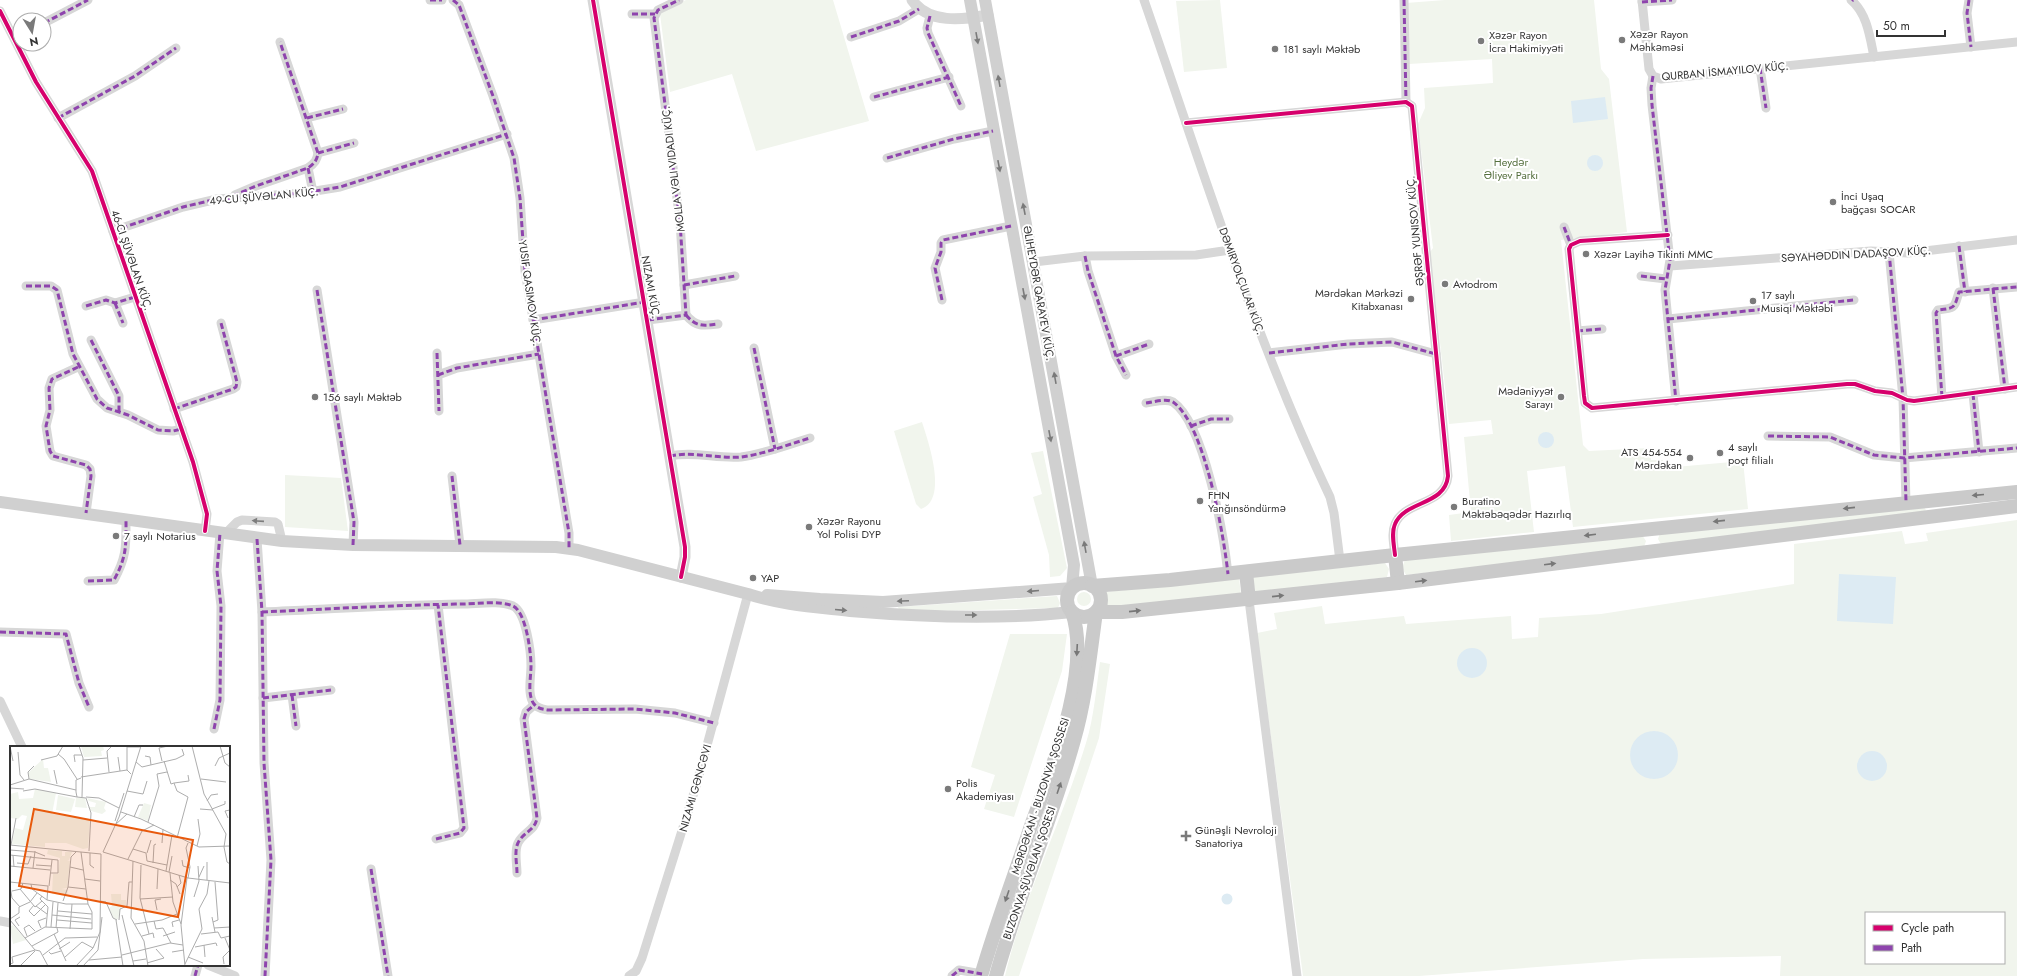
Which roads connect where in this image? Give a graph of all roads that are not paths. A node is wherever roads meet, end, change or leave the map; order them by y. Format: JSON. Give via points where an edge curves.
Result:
{"nodes":[{"id":1,"x":88,"y":0,"type":"edge"},
{"id":2,"x":430,"y":0,"type":"edge"},
{"id":3,"x":442,"y":0,"type":"edge"},
{"id":4,"x":453,"y":0,"type":"edge"},
{"id":5,"x":593,"y":0,"type":"edge"},
{"id":6,"x":679,"y":0,"type":"edge"},
{"id":7,"x":912,"y":0,"type":"edge"},
{"id":8,"x":970,"y":0,"type":"edge"},
{"id":9,"x":985,"y":0,"type":"edge"},
{"id":10,"x":1144,"y":0,"type":"edge"},
{"id":11,"x":1404,"y":0,"type":"edge"},
{"id":12,"x":1672,"y":0,"type":"edge"},
{"id":13,"x":1852,"y":0,"type":"edge"},
{"id":14,"x":1969,"y":0,"type":"edge"},
{"id":15,"x":1642,"y":1,"type":"edge"},
{"id":16,"x":919,"y":9,"type":"junction"},
{"id":17,"x":0,"y":11,"type":"edge"},
{"id":18,"x":632,"y":14,"type":"dead end"},
{"id":19,"x":655,"y":14,"type":"junction"},
{"id":20,"x":988,"y":15,"type":"junction"},
{"id":21,"x":930,"y":16,"type":"junction"},
{"id":22,"x":52,"y":18,"type":"edge"},
{"id":23,"x":973,"y":18,"type":"junction"},
{"id":24,"x":12,"y":29,"type":"edge"},
{"id":25,"x":851,"y":37,"type":"dead end"},
{"id":26,"x":280,"y":42,"type":"dead end"},
{"id":27,"x":2017,"y":42,"type":"edge"},
{"id":28,"x":1970,"y":47,"type":"junction"},
{"id":29,"x":176,"y":48,"type":"dead end"},
{"id":30,"x":23,"y":52,"type":"edge"},
{"id":31,"x":1874,"y":57,"type":"junction"},
{"id":32,"x":1760,"y":68,"type":"junction"},
{"id":33,"x":1653,"y":76,"type":"junction"},
{"id":34,"x":949,"y":77,"type":"junction"},
{"id":35,"x":874,"y":97,"type":"dead end"},
{"id":36,"x":1406,"y":102,"type":"junction"},
{"id":37,"x":961,"y":106,"type":"dead end"},
{"id":38,"x":1766,"y":108,"type":"dead end"},
{"id":39,"x":343,"y":109,"type":"dead end"},
{"id":40,"x":58,"y":118,"type":"junction"},
{"id":41,"x":307,"y":118,"type":"junction"},
{"id":42,"x":1007,"y":122,"type":"junction"},
{"id":43,"x":1186,"y":123,"type":"junction"},
{"id":44,"x":992,"y":128,"type":"junction"},
{"id":45,"x":507,"y":134,"type":"junction"},
{"id":46,"x":354,"y":143,"type":"dead end"},
{"id":47,"x":318,"y":153,"type":"junction"},
{"id":48,"x":887,"y":158,"type":"dead end"},
{"id":49,"x":308,"y":168,"type":"junction"},
{"id":50,"x":313,"y":192,"type":"junction"},
{"id":51,"x":231,"y":197,"type":"junction"},
{"id":52,"x":1011,"y":226,"type":"junction"},
{"id":53,"x":1564,"y":227,"type":"dead end"},
{"id":54,"x":113,"y":231,"type":"junction"},
{"id":55,"x":1668,"y":235,"type":"junction"},
{"id":56,"x":2017,"y":240,"type":"edge"},
{"id":57,"x":1571,"y":245,"type":"junction"},
{"id":58,"x":1959,"y":246,"type":"junction"},
{"id":59,"x":1230,"y":250,"type":"junction"},
{"id":60,"x":1889,"y":252,"type":"junction"},
{"id":61,"x":1085,"y":256,"type":"junction"},
{"id":62,"x":1034,"y":262,"type":"junction"},
{"id":63,"x":1670,"y":266,"type":"junction"},
{"id":64,"x":735,"y":276,"type":"dead end"},
{"id":65,"x":1641,"y":276,"type":"dead end"},
{"id":66,"x":1666,"y":279,"type":"junction"},
{"id":67,"x":684,"y":285,"type":"junction"},
{"id":68,"x":26,"y":286,"type":"dead end"},
{"id":69,"x":2017,"y":287,"type":"edge"},
{"id":70,"x":1993,"y":288,"type":"junction"},
{"id":71,"x":317,"y":290,"type":"dead end"},
{"id":72,"x":1965,"y":292,"type":"junction"},
{"id":73,"x":135,"y":297,"type":"junction"},
{"id":74,"x":942,"y":300,"type":"dead end"},
{"id":75,"x":1854,"y":300,"type":"dead end"},
{"id":76,"x":645,"y":302,"type":"junction"},
{"id":77,"x":115,"y":303,"type":"junction"},
{"id":78,"x":86,"y":306,"type":"dead end"},
{"id":79,"x":686,"y":315,"type":"junction"},
{"id":80,"x":1668,"y":319,"type":"junction"},
{"id":81,"x":533,"y":320,"type":"junction"},
{"id":82,"x":648,"y":320,"type":"junction"},
{"id":83,"x":123,"y":323,"type":"dead end"},
{"id":84,"x":221,"y":323,"type":"dead end"},
{"id":85,"x":718,"y":324,"type":"dead end"},
{"id":86,"x":1602,"y":329,"type":"dead end"},
{"id":87,"x":1577,"y":331,"type":"junction"},
{"id":88,"x":91,"y":340,"type":"dead end"},
{"id":89,"x":1149,"y":344,"type":"dead end"},
{"id":90,"x":754,"y":348,"type":"dead end"},
{"id":91,"x":437,"y":353,"type":"dead end"},
{"id":92,"x":1269,"y":353,"type":"junction"},
{"id":93,"x":539,"y":354,"type":"junction"},
{"id":94,"x":1436,"y":354,"type":"junction"},
{"id":95,"x":1116,"y":356,"type":"junction"},
{"id":96,"x":78,"y":366,"type":"junction"},
{"id":97,"x":438,"y":375,"type":"junction"},
{"id":98,"x":1126,"y":375,"type":"dead end"},
{"id":99,"x":2017,"y":387,"type":"edge"},
{"id":100,"x":2005,"y":389,"type":"junction"},
{"id":101,"x":1973,"y":394,"type":"junction"},
{"id":102,"x":1942,"y":397,"type":"junction"},
{"id":103,"x":1902,"y":398,"type":"junction"},
{"id":104,"x":1676,"y":401,"type":"junction"},
{"id":105,"x":1146,"y":403,"type":"dead end"},
{"id":106,"x":174,"y":409,"type":"junction"},
{"id":107,"x":439,"y":411,"type":"dead end"},
{"id":108,"x":119,"y":412,"type":"junction"},
{"id":109,"x":1062,"y":416,"type":"junction"},
{"id":110,"x":1047,"y":419,"type":"junction"},
{"id":111,"x":1228,"y":419,"type":"dead end"},
{"id":112,"x":1191,"y":426,"type":"junction"},
{"id":113,"x":182,"y":429,"type":"junction"},
{"id":114,"x":1768,"y":436,"type":"dead end"},
{"id":115,"x":810,"y":438,"type":"dead end"},
{"id":116,"x":2017,"y":448,"type":"edge"},
{"id":117,"x":775,"y":449,"type":"junction"},
{"id":118,"x":1979,"y":452,"type":"junction"},
{"id":119,"x":670,"y":456,"type":"junction"},
{"id":120,"x":1904,"y":458,"type":"junction"},
{"id":121,"x":452,"y":476,"type":"dead end"},
{"id":122,"x":2017,"y":492,"type":"edge"},
{"id":123,"x":1931,"y":500,"type":"junction"},
{"id":124,"x":0,"y":502,"type":"edge"},
{"id":125,"x":1906,"y":502,"type":"junction"},
{"id":126,"x":2017,"y":506,"type":"edge"},
{"id":127,"x":86,"y":513,"type":"junction"},
{"id":128,"x":1933,"y":516,"type":"junction"},
{"id":129,"x":126,"y":519,"type":"junction"},
{"id":130,"x":1650,"y":528,"type":"junction"},
{"id":131,"x":205,"y":531,"type":"junction"},
{"id":132,"x":222,"y":534,"type":"junction"},
{"id":133,"x":257,"y":539,"type":"junction"},
{"id":134,"x":282,"y":541,"type":"junction"},
{"id":135,"x":353,"y":545,"type":"junction"},
{"id":136,"x":460,"y":545,"type":"junction"},
{"id":137,"x":569,"y":549,"type":"junction"},
{"id":138,"x":1653,"y":552,"type":"junction"},
{"id":139,"x":1395,"y":555,"type":"junction"},
{"id":140,"x":1340,"y":561,"type":"junction"},
{"id":141,"x":1246,"y":572,"type":"junction"},
{"id":142,"x":1228,"y":574,"type":"junction"},
{"id":143,"x":681,"y":577,"type":"junction"},
{"id":144,"x":88,"y":581,"type":"dead end"},
{"id":145,"x":1398,"y":583,"type":"junction"},
{"id":146,"x":1092,"y":586,"type":"junction"},
{"id":147,"x":1072,"y":588,"type":"junction"},
{"id":148,"x":748,"y":594,"type":"junction"},
{"id":149,"x":1249,"y":600,"type":"junction"},
{"id":150,"x":438,"y":605,"type":"junction"},
{"id":151,"x":262,"y":612,"type":"junction"},
{"id":152,"x":1072,"y":612,"type":"junction"},
{"id":153,"x":1096,"y":612,"type":"junction"},
{"id":154,"x":0,"y":632,"type":"edge"},
{"id":155,"x":331,"y":690,"type":"dead end"},
{"id":156,"x":292,"y":695,"type":"junction"},
{"id":157,"x":263,"y":698,"type":"junction"},
{"id":158,"x":0,"y":701,"type":"edge"},
{"id":159,"x":534,"y":705,"type":"junction"},
{"id":160,"x":89,"y":707,"type":"dead end"},
{"id":161,"x":714,"y":723,"type":"junction"},
{"id":162,"x":296,"y":726,"type":"dead end"},
{"id":163,"x":214,"y":729,"type":"dead end"},
{"id":164,"x":22,"y":746,"type":"edge"},
{"id":165,"x":436,"y":839,"type":"dead end"},
{"id":166,"x":371,"y":869,"type":"dead end"},
{"id":167,"x":517,"y":873,"type":"dead end"},
{"id":168,"x":0,"y":920,"type":"edge"},
{"id":169,"x":10,"y":922,"type":"edge"},
{"id":170,"x":198,"y":966,"type":"edge"},
{"id":171,"x":210,"y":966,"type":"edge"},
{"id":172,"x":997,"y":974,"type":"edge"},
{"id":173,"x":982,"y":975,"type":"edge"},
{"id":174,"x":195,"y":976,"type":"edge"},
{"id":175,"x":235,"y":976,"type":"edge"},
{"id":176,"x":264,"y":976,"type":"edge"},
{"id":177,"x":388,"y":976,"type":"edge"},
{"id":178,"x":630,"y":976,"type":"edge"},
{"id":179,"x":952,"y":976,"type":"edge"},
{"id":180,"x":1297,"y":976,"type":"edge"}],
"edges":[{"from":1,"to":22,"type":"street"},
{"from":2,"to":3,"type":"street"},
{"from":4,"to":45,"type":"street","via":[[459,5]]},
{"from":5,"to":76,"type":"street","name":"NIZAMI KÜÇ."},
{"from":6,"to":19,"type":"street"},
{"from":7,"to":16,"type":"street"},
{"from":8,"to":23,"type":"main road","name":"ƏLIHEYDƏR QARAYEV KÜÇ."},
{"from":9,"to":20,"type":"main road","name":"ƏLIHEYDƏR QARAYEV KÜÇ."},
{"from":10,"to":43,"type":"street","name":"DƏMIRYOLÇULAR KÜÇ."},
{"from":11,"to":36,"type":"street"},
{"from":12,"to":15,"type":"street"},
{"from":13,"to":31,"type":"street","via":[[1858,6],[1865,22]]},
{"from":14,"to":28,"type":"street","via":[[1967,13]]},
{"from":15,"to":33,"type":"street","via":[[1648,64]]},
{"from":16,"to":21,"type":"street"},
{"from":16,"to":25,"type":"street","via":[[899,21]]},
{"from":17,"to":24,"type":"street"},
{"from":18,"to":19,"type":"street"},
{"from":19,"to":67,"type":"street","name":"MOLLA VƏLI VIDADI KÜÇ.","via":[[654,23],[680,222]]},
{"from":20,"to":23,"type":"street"},
{"from":42,"to":20,"type":"main road","name":"ƏLIHEYDƏR QARAYEV KÜÇ.","one_way":true},
{"from":21,"to":23,"type":"street"},
{"from":21,"to":34,"type":"street","via":[[927,22],[928,34]]},
{"from":23,"to":44,"type":"main road","name":"ƏLIHEYDƏR QARAYEV KÜÇ.","one_way":true},
{"from":26,"to":41,"type":"street"},
{"from":27,"to":28,"type":"street"},
{"from":28,"to":31,"type":"street"},
{"from":29,"to":40,"type":"street","via":[[135,76]]},
{"from":30,"to":40,"type":"street","via":[[33,77]]},
{"from":31,"to":32,"type":"street"},
{"from":32,"to":33,"type":"street","via":[[1668,78]]},
{"from":32,"to":38,"type":"street"},
{"from":33,"to":55,"type":"street","via":[[1652,105]]},
{"from":34,"to":35,"type":"street"},
{"from":34,"to":37,"type":"street"},
{"from":36,"to":43,"type":"street"},
{"from":36,"to":94,"type":"street","name":"ƏŞRƏF YUNISOV KÜÇ.","via":[[1412,106],[1413,111]]},
{"from":39,"to":41,"type":"street"},
{"from":40,"to":54,"type":"street","via":[[89,165]]},
{"from":41,"to":47,"type":"street"},
{"from":42,"to":44,"type":"main road","via":[[998,117],[994,120]]},
{"from":62,"to":42,"type":"main road","name":"ƏLIHEYDƏR QARAYEV KÜÇ.","one_way":true},
{"from":43,"to":59,"type":"street","name":"DƏMIRYOLÇULAR KÜÇ."},
{"from":44,"to":48,"type":"street"},
{"from":44,"to":52,"type":"main road","name":"ƏLIHEYDƏR QARAYEV KÜÇ.","one_way":true},
{"from":45,"to":50,"type":"street","name":"49-CU ŞÜVƏLAN KÜÇ.","via":[[340,187]]},
{"from":45,"to":81,"type":"street","via":[[519,184],[523,261]]},
{"from":46,"to":47,"type":"street"},
{"from":47,"to":49,"type":"street","via":[[315,163]]},
{"from":49,"to":50,"type":"street"},
{"from":49,"to":51,"type":"street"},
{"from":50,"to":51,"type":"street","name":"49-CU ŞÜVƏLAN KÜÇ."},
{"from":51,"to":54,"type":"street","name":"49-CU ŞÜVƏLAN KÜÇ.","via":[[183,207]]},
{"from":52,"to":74,"type":"street","via":[[943,240],[935,268]]},
{"from":52,"to":110,"type":"main road","name":"ƏLIHEYDƏR QARAYEV KÜÇ.","one_way":true},
{"from":53,"to":57,"type":"street"},
{"from":54,"to":73,"type":"street"},
{"from":55,"to":57,"type":"street","via":[[1586,240]]},
{"from":55,"to":63,"type":"street"},
{"from":56,"to":58,"type":"street","name":"SƏYAHƏDDIN DADAŞOV KÜÇ."},
{"from":57,"to":87,"type":"street","via":[[1568,254]]},
{"from":58,"to":60,"type":"street","name":"SƏYAHƏDDIN DADAŞOV KÜÇ.","via":[[1908,253]]},
{"from":58,"to":72,"type":"street"},
{"from":59,"to":61,"type":"street","via":[[1196,255]]},
{"from":59,"to":92,"type":"street","name":"DƏMIRYOLÇULAR KÜÇ."},
{"from":60,"to":63,"type":"street","name":"SƏYAHƏDDIN DADAŞOV KÜÇ.","via":[[1864,251]]},
{"from":60,"to":103,"type":"street"},
{"from":61,"to":62,"type":"street"},
{"from":61,"to":95,"type":"street"},
{"from":109,"to":62,"type":"main road","name":"ƏLIHEYDƏR QARAYEV KÜÇ.","one_way":true},
{"from":63,"to":66,"type":"street"},
{"from":64,"to":67,"type":"street"},
{"from":65,"to":66,"type":"street"},
{"from":66,"to":80,"type":"street"},
{"from":67,"to":79,"type":"street","name":"MOLLA VƏLI VIDADI KÜÇ."},
{"from":68,"to":96,"type":"street","via":[[51,286],[57,290],[69,343]]},
{"from":69,"to":70,"type":"street"},
{"from":70,"to":72,"type":"street"},
{"from":70,"to":100,"type":"street"},
{"from":71,"to":135,"type":"street","via":[[354,522]]},
{"from":72,"to":102,"type":"street","via":[[1959,292],[1953,308],[1938,310],[1936,313]]},
{"from":73,"to":77,"type":"street"},
{"from":73,"to":106,"type":"street"},
{"from":75,"to":80,"type":"street"},
{"from":76,"to":81,"type":"street"},
{"from":76,"to":82,"type":"street","name":"NIZAMI KÜÇ."},
{"from":77,"to":78,"type":"street","via":[[106,300]]},
{"from":77,"to":83,"type":"street"},
{"from":79,"to":82,"type":"street"},
{"from":79,"to":85,"type":"street","via":[[694,324]]},
{"from":80,"to":104,"type":"street"},
{"from":81,"to":93,"type":"street"},
{"from":82,"to":119,"type":"street","name":"NIZAMI KÜÇ."},
{"from":84,"to":106,"type":"street","via":[[237,382],[236,387]]},
{"from":86,"to":87,"type":"street"},
{"from":87,"to":104,"type":"street","via":[[1587,406],[1600,408]]},
{"from":88,"to":108,"type":"street","via":[[119,396]]},
{"from":89,"to":95,"type":"street"},
{"from":90,"to":117,"type":"street"},
{"from":91,"to":97,"type":"street"},
{"from":92,"to":94,"type":"street","via":[[1392,342]]},
{"from":92,"to":140,"type":"street","name":"DƏMIRYOLÇULAR KÜÇ.","via":[[1330,497]]},
{"from":93,"to":97,"type":"street","via":[[457,368]]},
{"from":93,"to":137,"type":"street","via":[[569,533]]},
{"from":94,"to":139,"type":"street","name":"ƏŞRƏF YUNISOV KÜÇ.","via":[[1447,483],[1440,493],[1408,511],[1395,523]]},
{"from":95,"to":98,"type":"street"},
{"from":96,"to":108,"type":"street","via":[[97,399],[108,408]]},
{"from":96,"to":127,"type":"street","via":[[52,379],[46,426],[53,456],[74,461],[90,469]]},
{"from":97,"to":107,"type":"street"},
{"from":99,"to":100,"type":"street"},
{"from":100,"to":101,"type":"street"},
{"from":101,"to":102,"type":"street"},
{"from":101,"to":118,"type":"street"},
{"from":102,"to":103,"type":"street","via":[[1914,401]]},
{"from":103,"to":104,"type":"street","via":[[1855,384]]},
{"from":103,"to":120,"type":"street"},
{"from":105,"to":112,"type":"street","via":[[1167,400],[1173,402]]},
{"from":106,"to":113,"type":"street"},
{"from":108,"to":113,"type":"street","via":[[158,430],[173,432]]},
{"from":109,"to":110,"type":"main road"},
{"from":146,"to":109,"type":"main road","name":"ƏLIHEYDƏR QARAYEV KÜÇ.","one_way":true},
{"from":110,"to":147,"type":"main road","name":"ƏLIHEYDƏR QARAYEV KÜÇ.","one_way":true,"via":[[1074,569]]},
{"from":111,"to":112,"type":"street","via":[[1211,419]]},
{"from":112,"to":142,"type":"street","via":[[1208,471],[1218,510]]},
{"from":113,"to":131,"type":"street","via":[[204,500]]},
{"from":114,"to":120,"type":"street","via":[[1830,437],[1874,455]]},
{"from":115,"to":117,"type":"street"},
{"from":116,"to":118,"type":"street"},
{"from":117,"to":119,"type":"street","via":[[740,457],[689,453]]},
{"from":118,"to":120,"type":"street"},
{"from":119,"to":143,"type":"street","name":"NIZAMI KÜÇ.","via":[[686,552]]},
{"from":120,"to":125,"type":"street"},
{"from":121,"to":136,"type":"street"},
{"from":122,"to":123,"type":"main road","one_way":true},
{"from":123,"to":125,"type":"main road"},
{"from":123,"to":128,"type":"main road"},
{"from":124,"to":127,"type":"main road"},
{"from":125,"to":130,"type":"main road","one_way":true},
{"from":126,"to":128,"type":"main road"},
{"from":127,"to":129,"type":"main road"},
{"from":128,"to":138,"type":"main road"},
{"from":129,"to":131,"type":"main road"},
{"from":129,"to":144,"type":"street","via":[[126,554],[114,580]]},
{"from":130,"to":138,"type":"main road"},
{"from":130,"to":139,"type":"main road","one_way":true},
{"from":131,"to":132,"type":"main road"},
{"from":132,"to":133,"type":"main road"},
{"from":134,"to":132,"type":"street","one_way":true,"via":[[278,524],[275,522],[242,520]]},
{"from":132,"to":163,"type":"street","via":[[217,571],[221,606],[220,700]]},
{"from":133,"to":134,"type":"main road"},
{"from":133,"to":151,"type":"street"},
{"from":134,"to":135,"type":"main road"},
{"from":135,"to":136,"type":"main road"},
{"from":136,"to":137,"type":"main road"},
{"from":137,"to":143,"type":"main road"},
{"from":145,"to":138,"type":"main road","one_way":true},
{"from":139,"to":140,"type":"main road"},
{"from":139,"to":145,"type":"main road"},
{"from":140,"to":141,"type":"main road"},
{"from":141,"to":142,"type":"main road"},
{"from":141,"to":149,"type":"main road"},
{"from":142,"to":146,"type":"main road"},
{"from":143,"to":148,"type":"main road"},
{"from":149,"to":145,"type":"main road","one_way":true},
{"from":146,"to":147,"type":"main road","via":[[1082,584]]},
{"from":146,"to":153,"type":"main road","via":[[1100,598]]},
{"from":147,"to":148,"type":"main road","one_way":true,"via":[[883,602]]},
{"from":147,"to":152,"type":"main road","via":[[1067,603]]},
{"from":148,"to":152,"type":"main road","one_way":true,"via":[[783,604],[890,614],[1001,615]]},
{"from":148,"to":161,"type":"street","name":"NIZAMI GƏNCƏVI"},
{"from":153,"to":149,"type":"main road","one_way":true,"via":[[1122,612]]},
{"from":149,"to":180,"type":"street"},
{"from":150,"to":151,"type":"street"},
{"from":150,"to":159,"type":"street","via":[[498,604],[516,608],[522,618],[530,647],[530,694]]},
{"from":150,"to":165,"type":"street","via":[[464,828],[460,834]]},
{"from":151,"to":157,"type":"street"},
{"from":152,"to":153,"type":"main road","via":[[1081,616]]},
{"from":152,"to":173,"type":"main road","name":"MƏRDƏKAN - BUZONVA ŞOSSESI","one_way":true,"via":[[1077,630],[1077,646],[1070,703],[1053,763]]},
{"from":172,"to":153,"type":"main road","name":"BUZONVA-ŞÜVƏLAN ŞOSESI","one_way":true,"via":[[1011,924],[1074,740],[1085,698]]},
{"from":154,"to":160,"type":"street","via":[[66,634],[79,683]]},
{"from":155,"to":156,"type":"street"},
{"from":156,"to":157,"type":"street"},
{"from":156,"to":162,"type":"street"},
{"from":157,"to":176,"type":"street","via":[[264,763],[271,860]]},
{"from":158,"to":164,"type":"street"},
{"from":159,"to":161,"type":"street","via":[[548,710],[616,708],[664,712]]},
{"from":159,"to":167,"type":"street","via":[[526,712],[524,719],[537,818],[533,829],[522,837],[516,846]]},
{"from":161,"to":178,"type":"street","name":"NIZAMI GƏNCƏVI","via":[[682,835],[642,958],[636,971]]},
{"from":166,"to":177,"type":"street"},
{"from":168,"to":169,"type":"street"},
{"from":170,"to":174,"type":"street"},
{"from":171,"to":175,"type":"street"},
{"from":173,"to":179,"type":"street","via":[[960,970]]}]}
